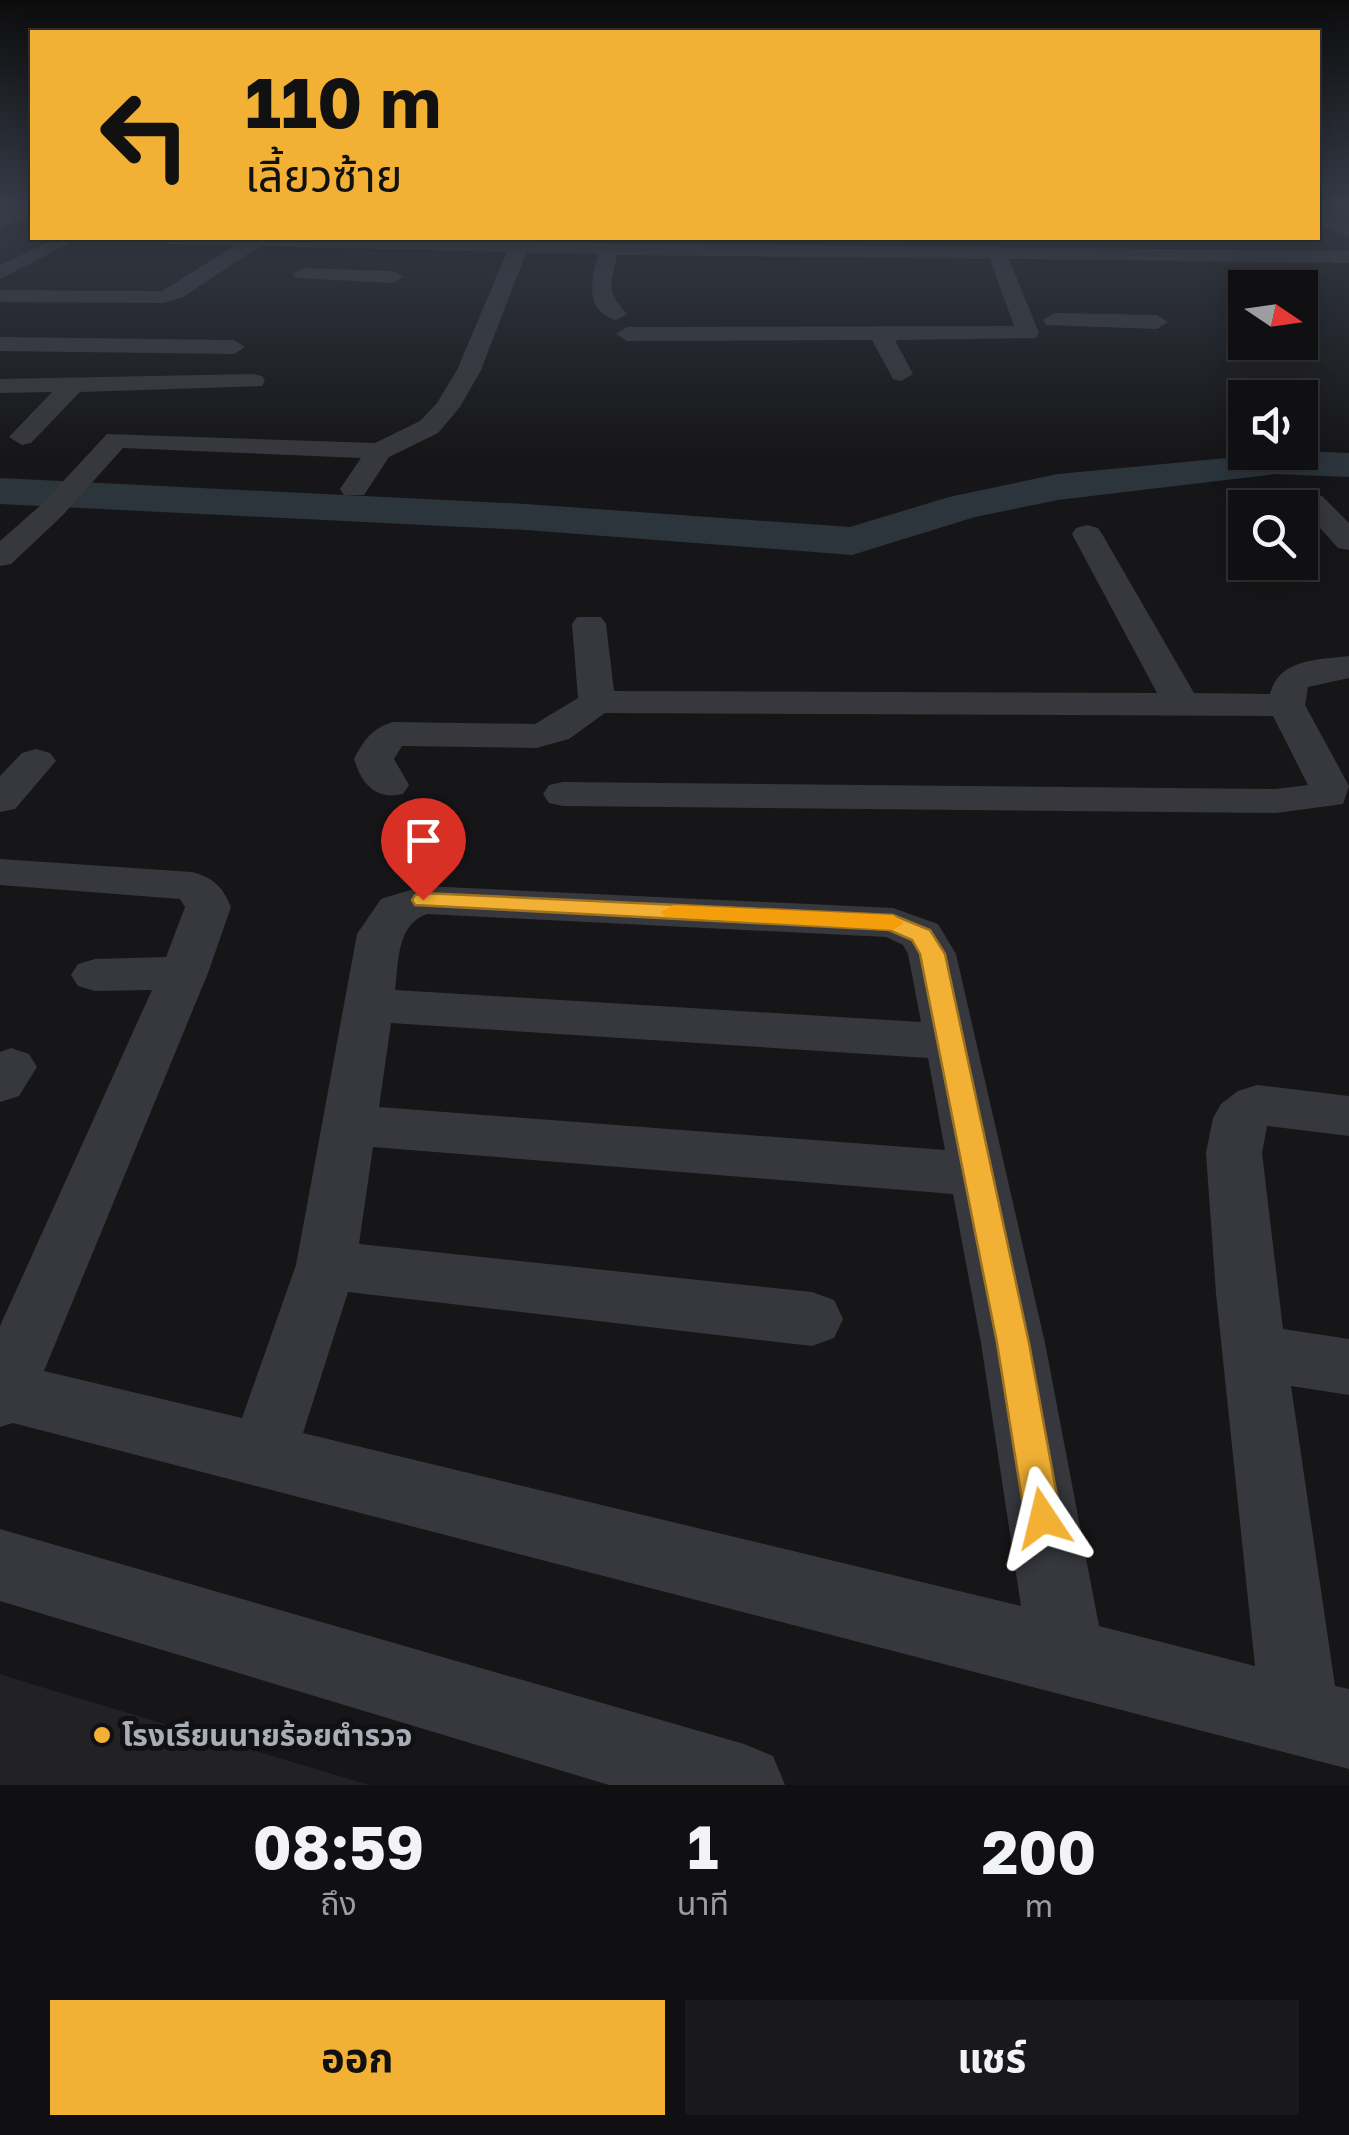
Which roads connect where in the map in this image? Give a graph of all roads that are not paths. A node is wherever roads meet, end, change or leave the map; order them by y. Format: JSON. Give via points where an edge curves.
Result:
{"nodes":[{"id":1,"x":183,"y":288,"type":"edge"},
{"id":2,"x":384,"y":288,"type":"edge"},
{"id":3,"x":501,"y":288,"type":"edge"},
{"id":4,"x":600,"y":288,"type":"edge"},
{"id":5,"x":1011,"y":288,"type":"edge"},
{"id":6,"x":0,"y":296,"type":"edge"},
{"id":7,"x":1141,"y":299,"type":"dead end"},
{"id":8,"x":372,"y":302,"type":"dead end"},
{"id":9,"x":1054,"y":320,"type":"dead end"},
{"id":10,"x":706,"y":334,"type":"junction"},
{"id":11,"x":883,"y":338,"type":"junction"},
{"id":12,"x":0,"y":344,"type":"edge"},
{"id":13,"x":234,"y":347,"type":"dead end"},
{"id":14,"x":771,"y":354,"type":"dead end"},
{"id":15,"x":735,"y":359,"type":"dead end"},
{"id":16,"x":901,"y":374,"type":"dead end"},
{"id":17,"x":253,"y":381,"type":"dead end"},
{"id":18,"x":74,"y":384,"type":"junction"},
{"id":19,"x":0,"y":386,"type":"edge"},
{"id":20,"x":146,"y":402,"type":"dead end"},
{"id":21,"x":267,"y":421,"type":"dead end"},
{"id":22,"x":93,"y":428,"type":"junction"},
{"id":23,"x":22,"y":436,"type":"dead end"},
{"id":24,"x":246,"y":445,"type":"junction"},
{"id":25,"x":379,"y":451,"type":"junction"},
{"id":26,"x":220,"y":466,"type":"dead end"},
{"id":27,"x":354,"y":489,"type":"dead end"},
{"id":28,"x":1318,"y":508,"type":"edge"},
{"id":29,"x":1087,"y":534,"type":"dead end"},
{"id":30,"x":1349,"y":541,"type":"edge"},
{"id":31,"x":7,"y":543,"type":"edge"},
{"id":32,"x":589,"y":624,"type":"dead end"},
{"id":33,"x":1349,"y":666,"type":"edge"},
{"id":34,"x":597,"y":702,"type":"junction"},
{"id":35,"x":1182,"y":705,"type":"junction"},
{"id":36,"x":1286,"y":705,"type":"junction"},
{"id":37,"x":36,"y":761,"type":"dead end"},
{"id":38,"x":388,"y":786,"type":"dead end"},
{"id":39,"x":562,"y":794,"type":"dead end"},
{"id":40,"x":0,"y":800,"type":"edge"},
{"id":41,"x":0,"y":872,"type":"edge"},
{"id":42,"x":184,"y":973,"type":"junction"},
{"id":43,"x":95,"y":974,"type":"dead end"},
{"id":44,"x":368,"y":1005,"type":"junction"},
{"id":45,"x":951,"y":1042,"type":"junction"},
{"id":46,"x":1349,"y":1116,"type":"edge"},
{"id":47,"x":349,"y":1124,"type":"junction"},
{"id":48,"x":978,"y":1174,"type":"junction"},
{"id":49,"x":326,"y":1265,"type":"junction"},
{"id":50,"x":812,"y":1319,"type":"dead end"},
{"id":51,"x":1256,"y":1352,"type":"junction"},
{"id":52,"x":1349,"y":1367,"type":"edge"},
{"id":53,"x":1,"y":1393,"type":"edge"},
{"id":54,"x":263,"y":1454,"type":"junction"},
{"id":55,"x":11,"y":1580,"type":"edge"},
{"id":56,"x":1067,"y":1659,"type":"junction"},
{"id":57,"x":1324,"y":1723,"type":"edge"},
{"id":58,"x":744,"y":1785,"type":"edge"}],
"edges":[{"from":1,"to":6,"type":"street","via":[[164,297]]},
{"from":2,"to":8,"type":"street"},
{"from":3,"to":25,"type":"street","via":[[446,408],[429,427]]},
{"from":4,"to":10,"type":"street","via":[[603,303],[622,324]]},
{"from":5,"to":11,"type":"street","via":[[1028,333]]},
{"from":7,"to":9,"type":"street","via":[[1160,326]]},
{"from":10,"to":11,"type":"street"},
{"from":10,"to":15,"type":"street","via":[[709,350]]},
{"from":11,"to":14,"type":"street","via":[[816,342],[795,353]]},
{"from":11,"to":16,"type":"street"},
{"from":12,"to":13,"type":"street"},
{"from":17,"to":18,"type":"street"},
{"from":18,"to":19,"type":"street"},
{"from":18,"to":23,"type":"street"},
{"from":20,"to":22,"type":"street"},
{"from":21,"to":24,"type":"street"},
{"from":22,"to":24,"type":"street"},
{"from":22,"to":31,"type":"street","via":[[81,479]]},
{"from":24,"to":25,"type":"street"},
{"from":24,"to":26,"type":"street"},
{"from":25,"to":27,"type":"street"},
{"from":28,"to":30,"type":"street"},
{"from":29,"to":35,"type":"street"},
{"from":32,"to":34,"type":"street"},
{"from":33,"to":36,"type":"street","via":[[1304,672],[1291,682]]},
{"from":34,"to":35,"type":"street"},
{"from":34,"to":38,"type":"street","via":[[536,736],[393,734],[374,758]]},
{"from":35,"to":36,"type":"street"},
{"from":36,"to":39,"type":"street","via":[[1328,795],[1257,801]]},
{"from":37,"to":40,"type":"street"},
{"from":41,"to":42,"type":"street","via":[[192,886],[208,907]]},
{"from":42,"to":43,"type":"street"},
{"from":42,"to":53,"type":"street"},
{"from":44,"to":45,"type":"street"},
{"from":44,"to":45,"type":"street","via":[[380,934],[397,909],[423,900],[893,923],[928,942]]},
{"from":44,"to":47,"type":"street"},
{"from":45,"to":48,"type":"street"},
{"from":46,"to":51,"type":"street","via":[[1270,1104],[1240,1118],[1234,1154]]},
{"from":47,"to":48,"type":"street"},
{"from":47,"to":49,"type":"street"},
{"from":48,"to":56,"type":"street"},
{"from":49,"to":50,"type":"street"},
{"from":49,"to":54,"type":"street"},
{"from":51,"to":52,"type":"street"},
{"from":51,"to":57,"type":"street"},
{"from":53,"to":54,"type":"street"},
{"from":54,"to":56,"type":"street"},
{"from":55,"to":58,"type":"street"},
{"from":56,"to":57,"type":"street"}]}
